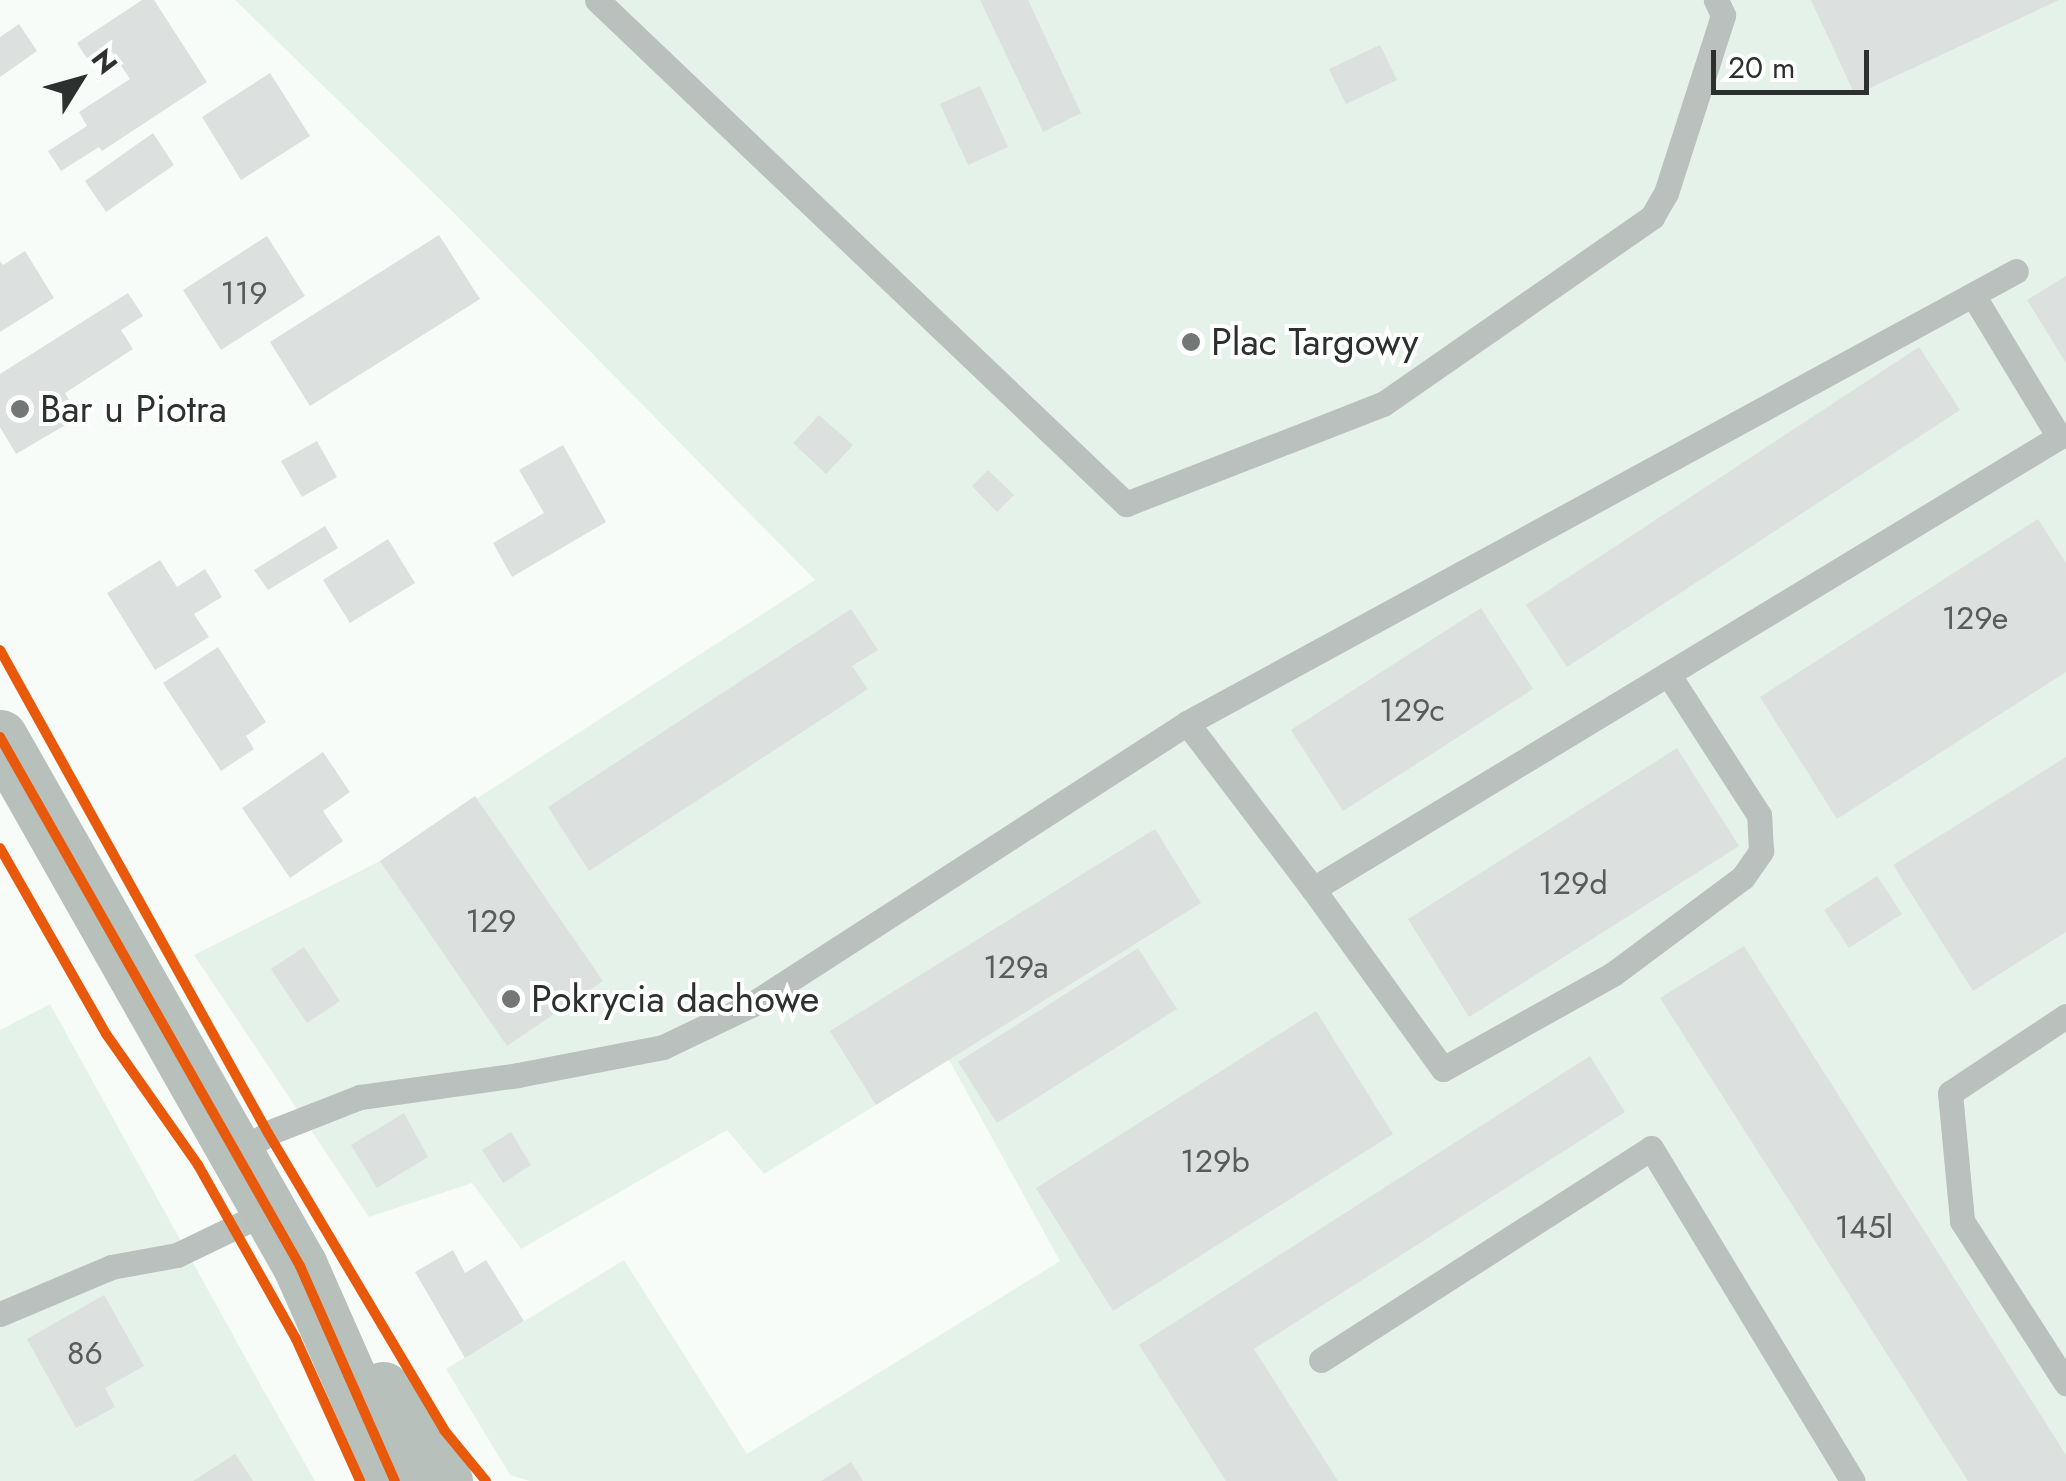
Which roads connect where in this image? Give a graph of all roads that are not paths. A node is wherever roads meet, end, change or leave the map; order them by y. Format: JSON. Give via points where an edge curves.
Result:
{"nodes":[{"id":1,"x":597,"y":0,"type":"edge"},
{"id":2,"x":1716,"y":0,"type":"edge"},
{"id":3,"x":2016,"y":271,"type":"dead end"},
{"id":4,"x":1973,"y":295,"type":"junction"},
{"id":5,"x":2062,"y":443,"type":"edge"},
{"id":6,"x":1668,"y":674,"type":"junction"},
{"id":7,"x":1187,"y":723,"type":"junction"},
{"id":8,"x":0,"y":738,"type":"edge"},
{"id":9,"x":1312,"y":889,"type":"junction"},
{"id":10,"x":2066,"y":1016,"type":"edge"},
{"id":11,"x":237,"y":1155,"type":"junction"},
{"id":12,"x":270,"y":1210,"type":"junction"},
{"id":13,"x":300,"y":1266,"type":"junction"},
{"id":14,"x":0,"y":1314,"type":"edge"},
{"id":15,"x":1322,"y":1360,"type":"dead end"},
{"id":16,"x":2066,"y":1383,"type":"edge"},
{"id":17,"x":395,"y":1481,"type":"edge"},
{"id":18,"x":445,"y":1481,"type":"edge"},
{"id":19,"x":1853,"y":1481,"type":"edge"}],
"edges":[{"from":1,"to":2,"type":"lane","via":[[1126,504],[1382,404],[1652,217],[1723,15]]},
{"from":3,"to":4,"type":"lane"},
{"from":4,"to":5,"type":"lane"},
{"from":4,"to":7,"type":"lane"},
{"from":5,"to":6,"type":"lane"},
{"from":6,"to":9,"type":"lane"},
{"from":6,"to":9,"type":"lane","via":[[1759,815],[1760,850],[1742,877],[1613,974],[1442,1068]]},
{"from":7,"to":9,"type":"lane"},
{"from":7,"to":11,"type":"lane","via":[[750,1005],[663,1047],[360,1098],[268,1133]]},
{"from":8,"to":11,"type":"street"},
{"from":10,"to":16,"type":"lane","via":[[1950,1094],[1962,1221]]},
{"from":11,"to":12,"type":"street"},
{"from":12,"to":13,"type":"street"},
{"from":12,"to":14,"type":"lane","via":[[177,1256],[111,1267]]},
{"from":13,"to":17,"type":"street"},
{"from":13,"to":18,"type":"street"},
{"from":15,"to":19,"type":"lane","via":[[1651,1148]]}]}
